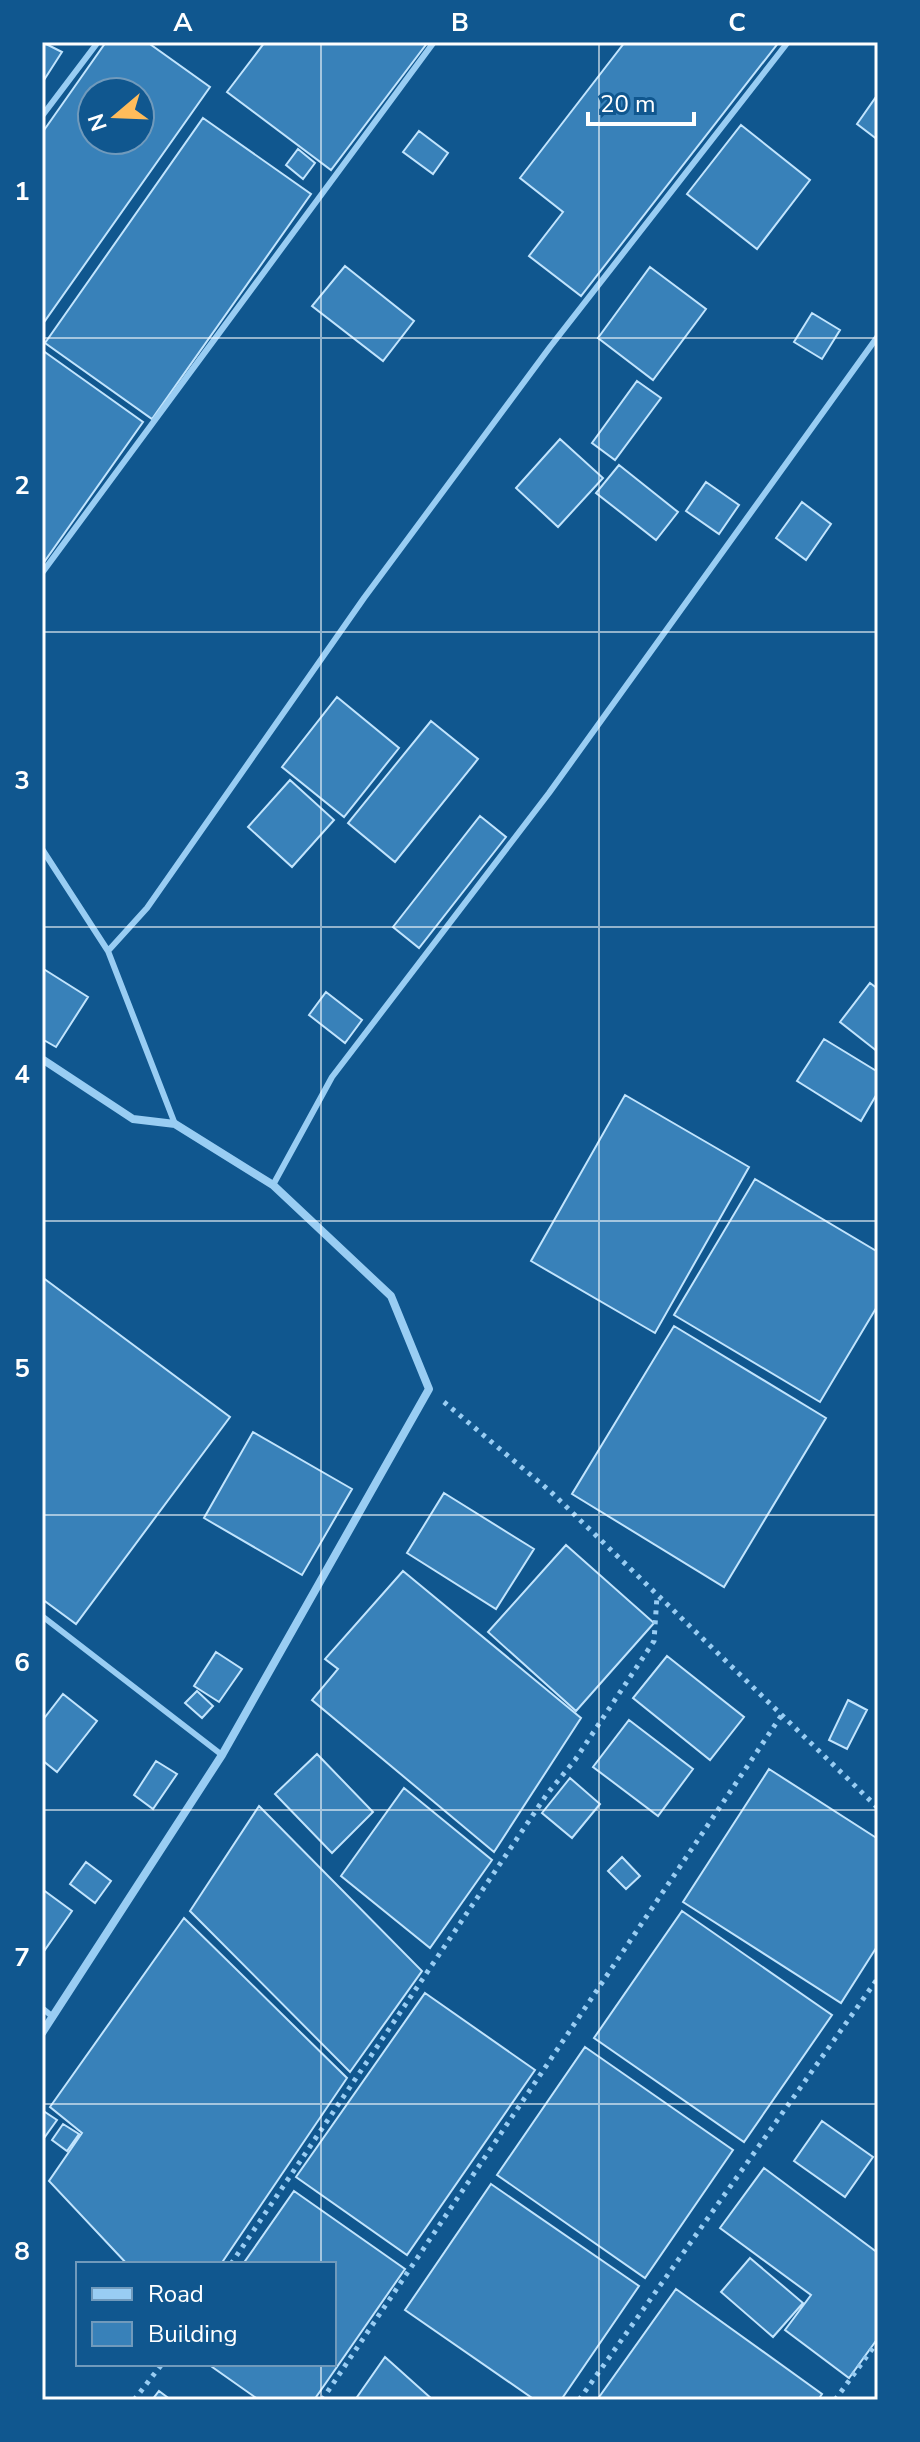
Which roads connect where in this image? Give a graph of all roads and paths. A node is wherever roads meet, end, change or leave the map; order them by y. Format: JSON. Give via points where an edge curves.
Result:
{"nodes":[{"id":1,"x":98,"y":42,"type":"edge"},
{"id":2,"x":434,"y":42,"type":"edge"},
{"id":3,"x":788,"y":42,"type":"edge"},
{"id":4,"x":42,"y":116,"type":"edge"},
{"id":5,"x":878,"y":336,"type":"edge"},
{"id":6,"x":42,"y":573,"type":"edge"},
{"id":7,"x":42,"y":849,"type":"edge"},
{"id":8,"x":108,"y":951,"type":"junction"},
{"id":9,"x":42,"y":1059,"type":"edge"},
{"id":10,"x":175,"y":1124,"type":"junction"},
{"id":11,"x":273,"y":1185,"type":"junction"},
{"id":12,"x":429,"y":1389,"type":"junction"},
{"id":13,"x":657,"y":1596,"type":"junction"},
{"id":14,"x":42,"y":1616,"type":"edge"},
{"id":15,"x":783,"y":1713,"type":"junction"},
{"id":16,"x":222,"y":1755,"type":"junction"},
{"id":17,"x":878,"y":1808,"type":"edge"},
{"id":18,"x":878,"y":1978,"type":"edge"},
{"id":19,"x":42,"y":2008,"type":"edge"},
{"id":20,"x":53,"y":2017,"type":"junction"},
{"id":21,"x":42,"y":2033,"type":"edge"},
{"id":22,"x":232,"y":2262,"type":"edge"},
{"id":23,"x":878,"y":2341,"type":"edge"},
{"id":24,"x":160,"y":2366,"type":"edge"},
{"id":25,"x":134,"y":2400,"type":"edge"},
{"id":26,"x":322,"y":2400,"type":"edge"},
{"id":27,"x":579,"y":2400,"type":"edge"},
{"id":28,"x":835,"y":2400,"type":"edge"}],
"edges":[{"from":1,"to":4,"type":"lane"},
{"from":2,"to":6,"type":"lane"},
{"from":3,"to":8,"type":"lane","via":[[540,360],[364,598],[147,908]]},
{"from":5,"to":11,"type":"lane","via":[[549,793],[332,1077]]},
{"from":7,"to":8,"type":"lane"},
{"from":8,"to":10,"type":"lane"},
{"from":9,"to":10,"type":"street","via":[[133,1119]]},
{"from":10,"to":11,"type":"street"},
{"from":11,"to":12,"type":"street","via":[[391,1296]]},
{"from":12,"to":13,"type":"path","via":[[551,1492]]},
{"from":12,"to":16,"type":"street"},
{"from":13,"to":15,"type":"path"},
{"from":13,"to":22,"type":"path","via":[[654,1641]]},
{"from":14,"to":16,"type":"lane"},
{"from":15,"to":17,"type":"path"},
{"from":15,"to":26,"type":"path"},
{"from":16,"to":20,"type":"street"},
{"from":18,"to":27,"type":"path"},
{"from":19,"to":20,"type":"lane"},
{"from":20,"to":21,"type":"street"},
{"from":23,"to":28,"type":"path"},
{"from":24,"to":25,"type":"path"}]}
